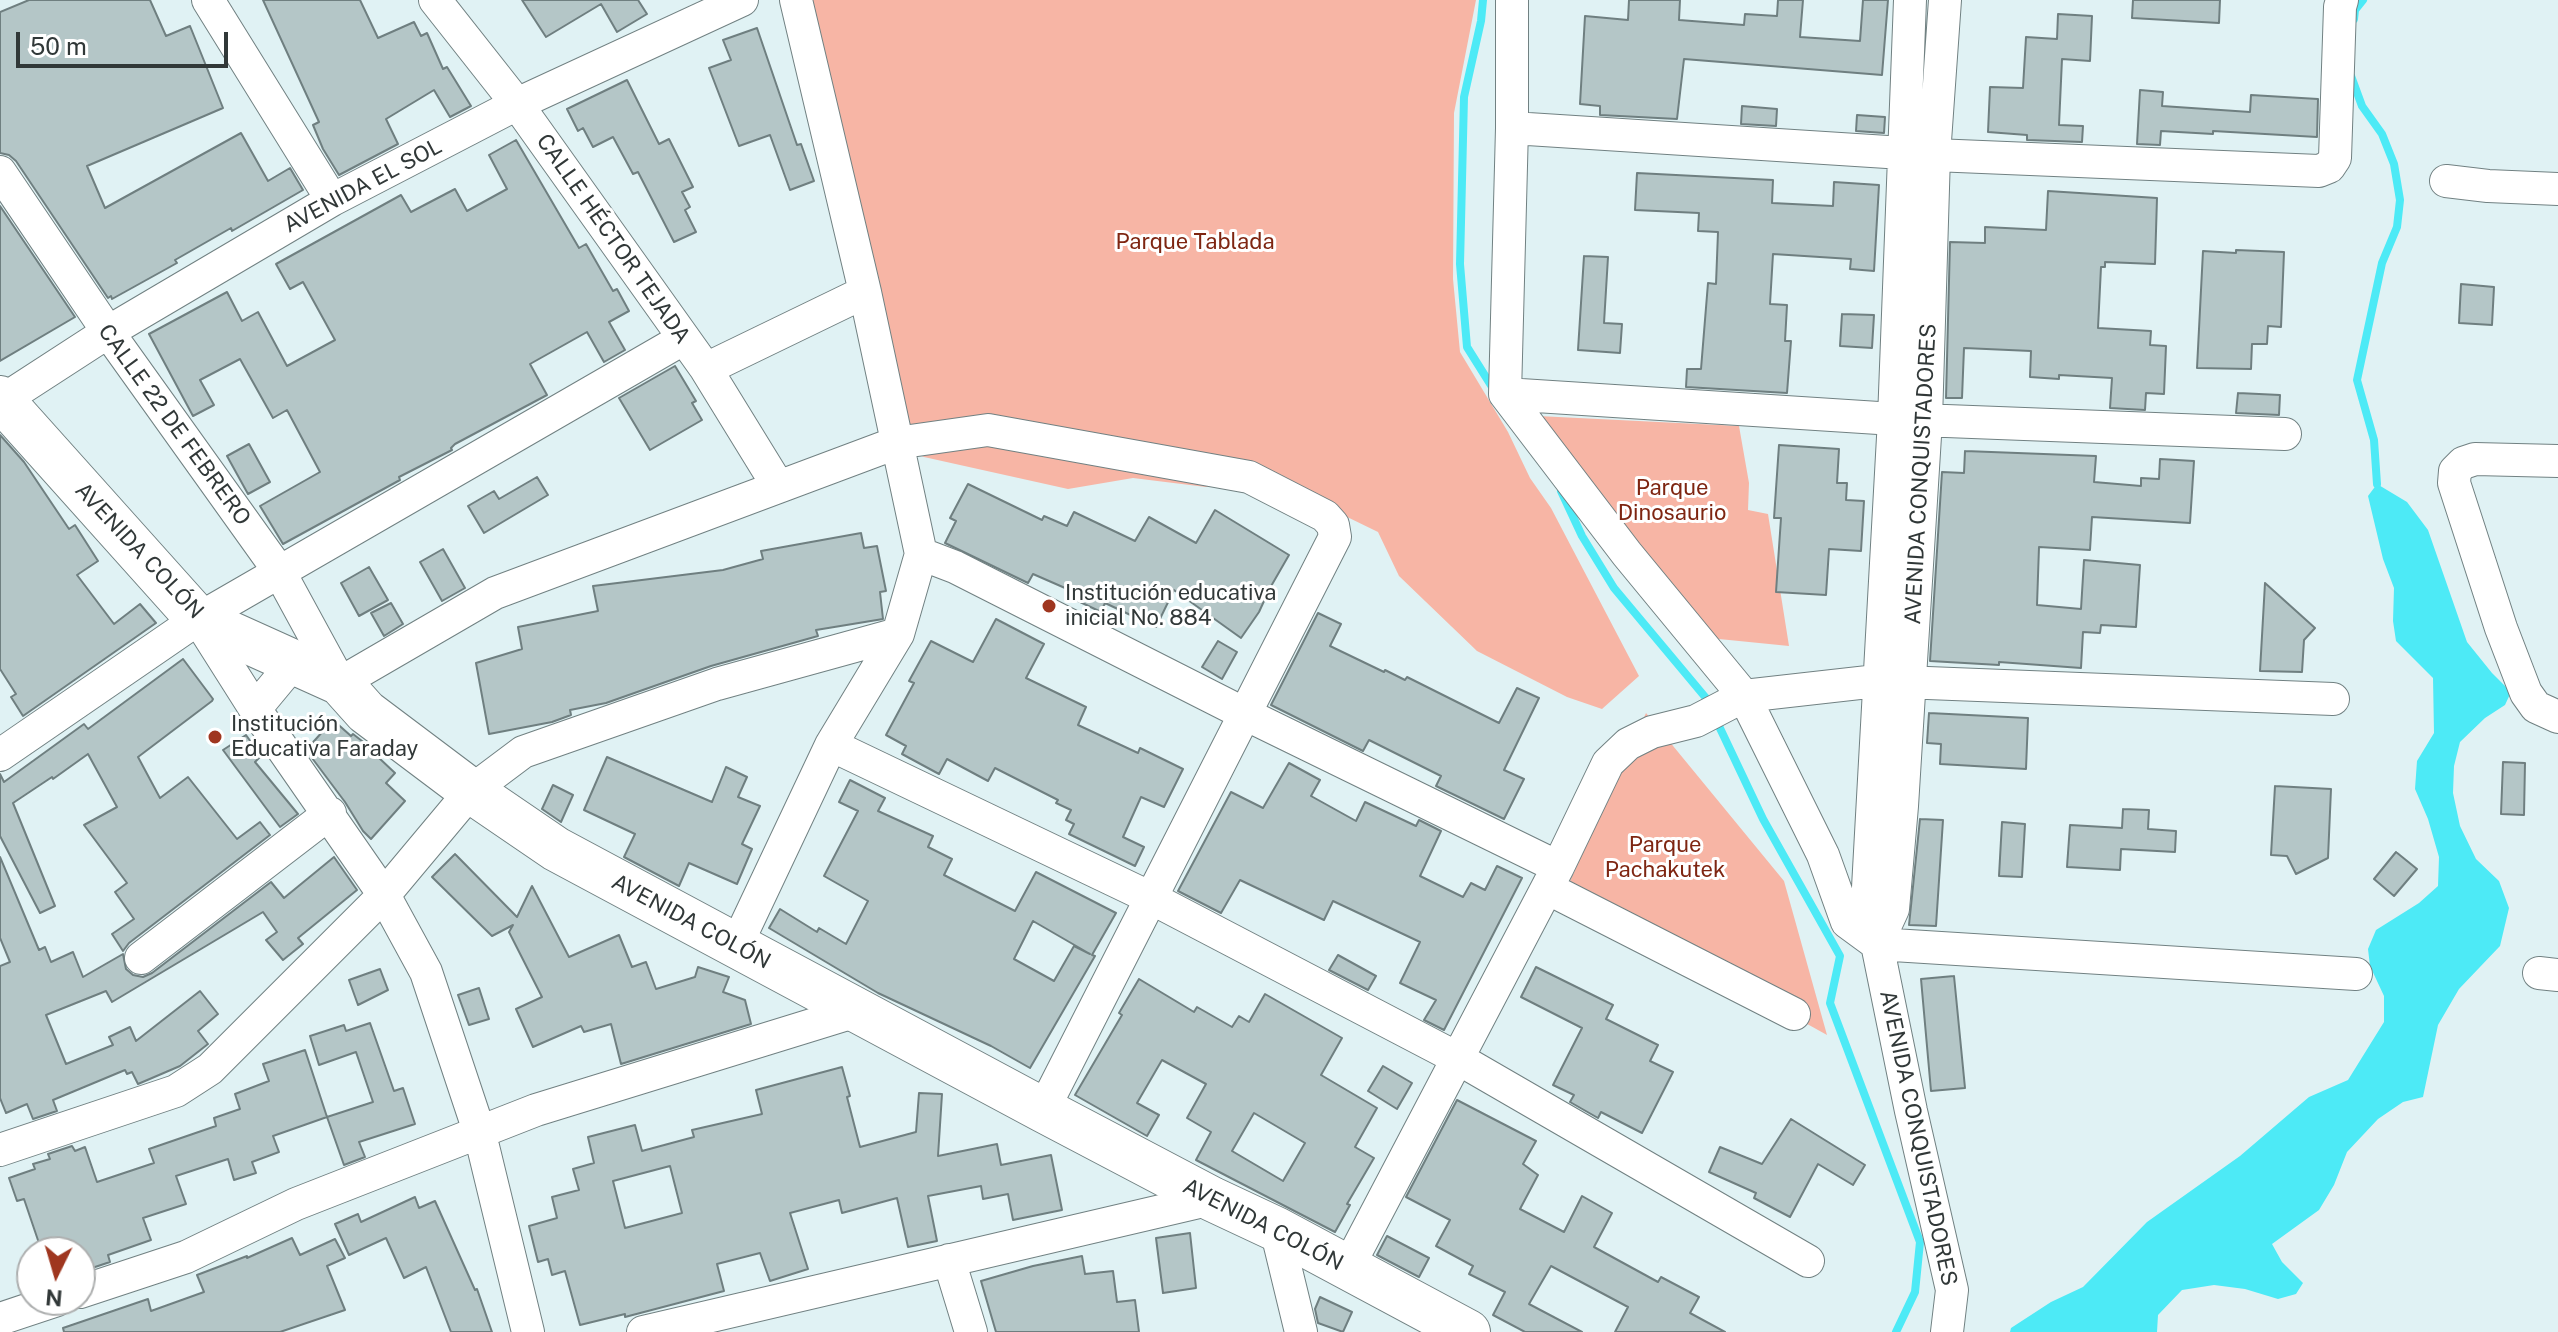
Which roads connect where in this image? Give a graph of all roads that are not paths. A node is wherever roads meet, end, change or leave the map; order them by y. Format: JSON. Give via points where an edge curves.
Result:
{"nodes":[{"id":1,"x":208,"y":0,"type":"edge"},
{"id":2,"x":435,"y":0,"type":"edge"},
{"id":3,"x":742,"y":0,"type":"edge"},
{"id":4,"x":796,"y":0,"type":"edge"},
{"id":5,"x":1512,"y":0,"type":"edge"},
{"id":6,"x":1910,"y":0,"type":"edge"},
{"id":7,"x":1945,"y":0,"type":"edge"},
{"id":8,"x":2342,"y":0,"type":"edge"},
{"id":9,"x":517,"y":104,"type":"junction"},
{"id":10,"x":1512,"y":128,"type":"junction"},
{"id":11,"x":1919,"y":154,"type":"junction"},
{"id":12,"x":0,"y":172,"type":"edge"},
{"id":13,"x":2446,"y":181,"type":"dead end"},
{"id":14,"x":2558,"y":189,"type":"edge"},
{"id":15,"x":332,"y":200,"type":"junction"},
{"id":16,"x":865,"y":292,"type":"junction"},
{"id":17,"x":108,"y":332,"type":"junction"},
{"id":18,"x":683,"y":339,"type":"junction"},
{"id":19,"x":706,"y":369,"type":"junction"},
{"id":20,"x":1505,"y":394,"type":"junction"},
{"id":21,"x":1,"y":400,"type":"edge"},
{"id":22,"x":1894,"y":419,"type":"junction"},
{"id":23,"x":1926,"y":420,"type":"junction"},
{"id":24,"x":2285,"y":434,"type":"dead end"},
{"id":25,"x":896,"y":443,"type":"junction"},
{"id":26,"x":2558,"y":461,"type":"edge"},
{"id":27,"x":778,"y":486,"type":"junction"},
{"id":28,"x":921,"y":554,"type":"junction"},
{"id":29,"x":279,"y":571,"type":"junction"},
{"id":30,"x":198,"y":619,"type":"junction"},
{"id":31,"x":898,"y":634,"type":"junction"},
{"id":32,"x":294,"y":662,"type":"junction"},
{"id":33,"x":1877,"y":681,"type":"junction"},
{"id":34,"x":340,"y":683,"type":"junction"},
{"id":35,"x":1909,"y":683,"type":"junction"},
{"id":36,"x":1744,"y":696,"type":"junction"},
{"id":37,"x":2333,"y":699,"type":"dead end"},
{"id":38,"x":255,"y":709,"type":"junction"},
{"id":39,"x":1245,"y":714,"type":"junction"},
{"id":40,"x":2558,"y":717,"type":"edge"},
{"id":41,"x":831,"y":745,"type":"junction"},
{"id":42,"x":0,"y":755,"type":"edge"},
{"id":43,"x":471,"y":791,"type":"junction"},
{"id":44,"x":330,"y":813,"type":"junction"},
{"id":45,"x":1552,"y":878,"type":"junction"},
{"id":46,"x":384,"y":895,"type":"junction"},
{"id":47,"x":1151,"y":898,"type":"junction"},
{"id":48,"x":1877,"y":944,"type":"junction"},
{"id":49,"x":736,"y":946,"type":"junction"},
{"id":50,"x":141,"y":958,"type":"dead end"},
{"id":51,"x":2356,"y":974,"type":"dead end"},
{"id":52,"x":857,"y":1011,"type":"junction"},
{"id":53,"x":1794,"y":1014,"type":"dead end"},
{"id":54,"x":1457,"y":1058,"type":"junction"},
{"id":55,"x":1043,"y":1110,"type":"junction"},
{"id":56,"x":480,"y":1134,"type":"junction"},
{"id":57,"x":0,"y":1148,"type":"edge"},
{"id":58,"x":1212,"y":1199,"type":"junction"},
{"id":59,"x":1276,"y":1229,"type":"junction"},
{"id":60,"x":949,"y":1260,"type":"junction"},
{"id":61,"x":1808,"y":1261,"type":"dead end"},
{"id":62,"x":1347,"y":1269,"type":"junction"},
{"id":63,"x":96,"y":1287,"type":"edge"},
{"id":64,"x":528,"y":1332,"type":"edge"},
{"id":65,"x":643,"y":1332,"type":"edge"},
{"id":66,"x":971,"y":1332,"type":"edge"},
{"id":67,"x":1301,"y":1332,"type":"edge"},
{"id":68,"x":1468,"y":1332,"type":"edge"},
{"id":69,"x":1947,"y":1332,"type":"edge"}],
"edges":[{"from":1,"to":15,"type":"street"},
{"from":2,"to":9,"type":"street","name":"CALLE HÉCTOR TEJADA"},
{"from":3,"to":9,"type":"street","name":"AVENIDA EL SOL"},
{"from":4,"to":16,"type":"street"},
{"from":5,"to":10,"type":"street"},
{"from":6,"to":11,"type":"street","name":"AVENIDA CONQUISTADORES"},
{"from":7,"to":11,"type":"street","name":"AVENIDA CONQUISTADORES"},
{"from":8,"to":11,"type":"street","via":[[2335,158],[2325,170]]},
{"from":9,"to":15,"type":"street","name":"AVENIDA EL SOL"},
{"from":9,"to":18,"type":"street","name":"CALLE HÉCTOR TEJADA"},
{"from":10,"to":11,"type":"street"},
{"from":10,"to":20,"type":"street"},
{"from":11,"to":22,"type":"street","name":"AVENIDA CONQUISTADORES"},
{"from":11,"to":23,"type":"street","name":"AVENIDA CONQUISTADORES"},
{"from":12,"to":17,"type":"street","name":"CALLE 22 DE FEBRERO"},
{"from":13,"to":14,"type":"street"},
{"from":15,"to":17,"type":"street","name":"AVENIDA EL SOL"},
{"from":16,"to":19,"type":"street"},
{"from":16,"to":25,"type":"street"},
{"from":17,"to":21,"type":"street","name":"AVENIDA EL SOL"},
{"from":17,"to":29,"type":"street","name":"CALLE 22 DE FEBRERO"},
{"from":18,"to":19,"type":"street","name":"CALLE HÉCTOR TEJADA"},
{"from":18,"to":29,"type":"street"},
{"from":19,"to":27,"type":"street","name":"CALLE HÉCTOR TEJADA"},
{"from":20,"to":22,"type":"street"},
{"from":20,"to":36,"type":"street"},
{"from":21,"to":30,"type":"main road","name":"AVENIDA COLÓN"},
{"from":22,"to":23,"type":"street"},
{"from":22,"to":33,"type":"street","name":"AVENIDA CONQUISTADORES"},
{"from":23,"to":24,"type":"street"},
{"from":23,"to":35,"type":"street","name":"AVENIDA CONQUISTADORES"},
{"from":25,"to":27,"type":"street"},
{"from":25,"to":28,"type":"street"},
{"from":25,"to":39,"type":"street","via":[[988,430],[1249,477],[1325,516],[1335,537]]},
{"from":26,"to":40,"type":"street","via":[[2475,459],[2455,471],[2454,483],[2526,693],[2536,707]]},
{"from":27,"to":34,"type":"street","via":[[495,593]]},
{"from":28,"to":31,"type":"street"},
{"from":28,"to":39,"type":"street"},
{"from":29,"to":30,"type":"street"},
{"from":29,"to":34,"type":"street","name":"CALLE 22 DE FEBRERO"},
{"from":30,"to":32,"type":"main road","name":"AVENIDA COLÓN"},
{"from":30,"to":38,"type":"street"},
{"from":30,"to":42,"type":"street"},
{"from":31,"to":41,"type":"street"},
{"from":31,"to":43,"type":"street","via":[[717,684],[523,752]]},
{"from":32,"to":34,"type":"main road","name":"AVENIDA COLÓN"},
{"from":32,"to":38,"type":"street"},
{"from":33,"to":35,"type":"street"},
{"from":33,"to":36,"type":"street"},
{"from":33,"to":48,"type":"street","name":"AVENIDA CONQUISTADORES","via":[[1867,906]]},
{"from":34,"to":43,"type":"main road","name":"AVENIDA COLÓN","via":[[366,712]]},
{"from":35,"to":37,"type":"street"},
{"from":35,"to":48,"type":"street","name":"AVENIDA CONQUISTADORES","via":[[1893,909]]},
{"from":36,"to":45,"type":"street","via":[[1696,721],[1628,744],[1608,763]]},
{"from":36,"to":48,"type":"street","via":[[1823,855],[1847,922]]},
{"from":38,"to":44,"type":"street"},
{"from":39,"to":45,"type":"street"},
{"from":39,"to":47,"type":"street"},
{"from":41,"to":47,"type":"street"},
{"from":41,"to":49,"type":"street"},
{"from":43,"to":46,"type":"street"},
{"from":43,"to":49,"type":"main road","name":"AVENIDA COLÓN","via":[[556,849]]},
{"from":44,"to":46,"type":"street"},
{"from":44,"to":50,"type":"street"},
{"from":45,"to":53,"type":"street"},
{"from":45,"to":54,"type":"street"},
{"from":46,"to":56,"type":"street","via":[[426,972]]},
{"from":46,"to":57,"type":"street","via":[[199,1077],[176,1091]]},
{"from":47,"to":54,"type":"street"},
{"from":47,"to":55,"type":"street"},
{"from":48,"to":51,"type":"street"},
{"from":48,"to":69,"type":"street","name":"AVENIDA CONQUISTADORES","via":[[1952,1290]]},
{"from":49,"to":52,"type":"main road","name":"AVENIDA COLÓN"},
{"from":52,"to":55,"type":"main road","name":"AVENIDA COLÓN"},
{"from":52,"to":56,"type":"street","via":[[536,1110]]},
{"from":54,"to":61,"type":"street"},
{"from":54,"to":62,"type":"street"},
{"from":55,"to":58,"type":"main road","name":"AVENIDA COLÓN"},
{"from":56,"to":63,"type":"street","via":[[296,1204],[186,1257]]},
{"from":56,"to":64,"type":"street"},
{"from":58,"to":59,"type":"main road","name":"AVENIDA COLÓN"},
{"from":58,"to":60,"type":"street"},
{"from":59,"to":62,"type":"main road","name":"AVENIDA COLÓN"},
{"from":59,"to":67,"type":"street"},
{"from":60,"to":65,"type":"street"},
{"from":60,"to":66,"type":"street"},
{"from":62,"to":68,"type":"main road","name":"AVENIDA COLÓN"}]}
